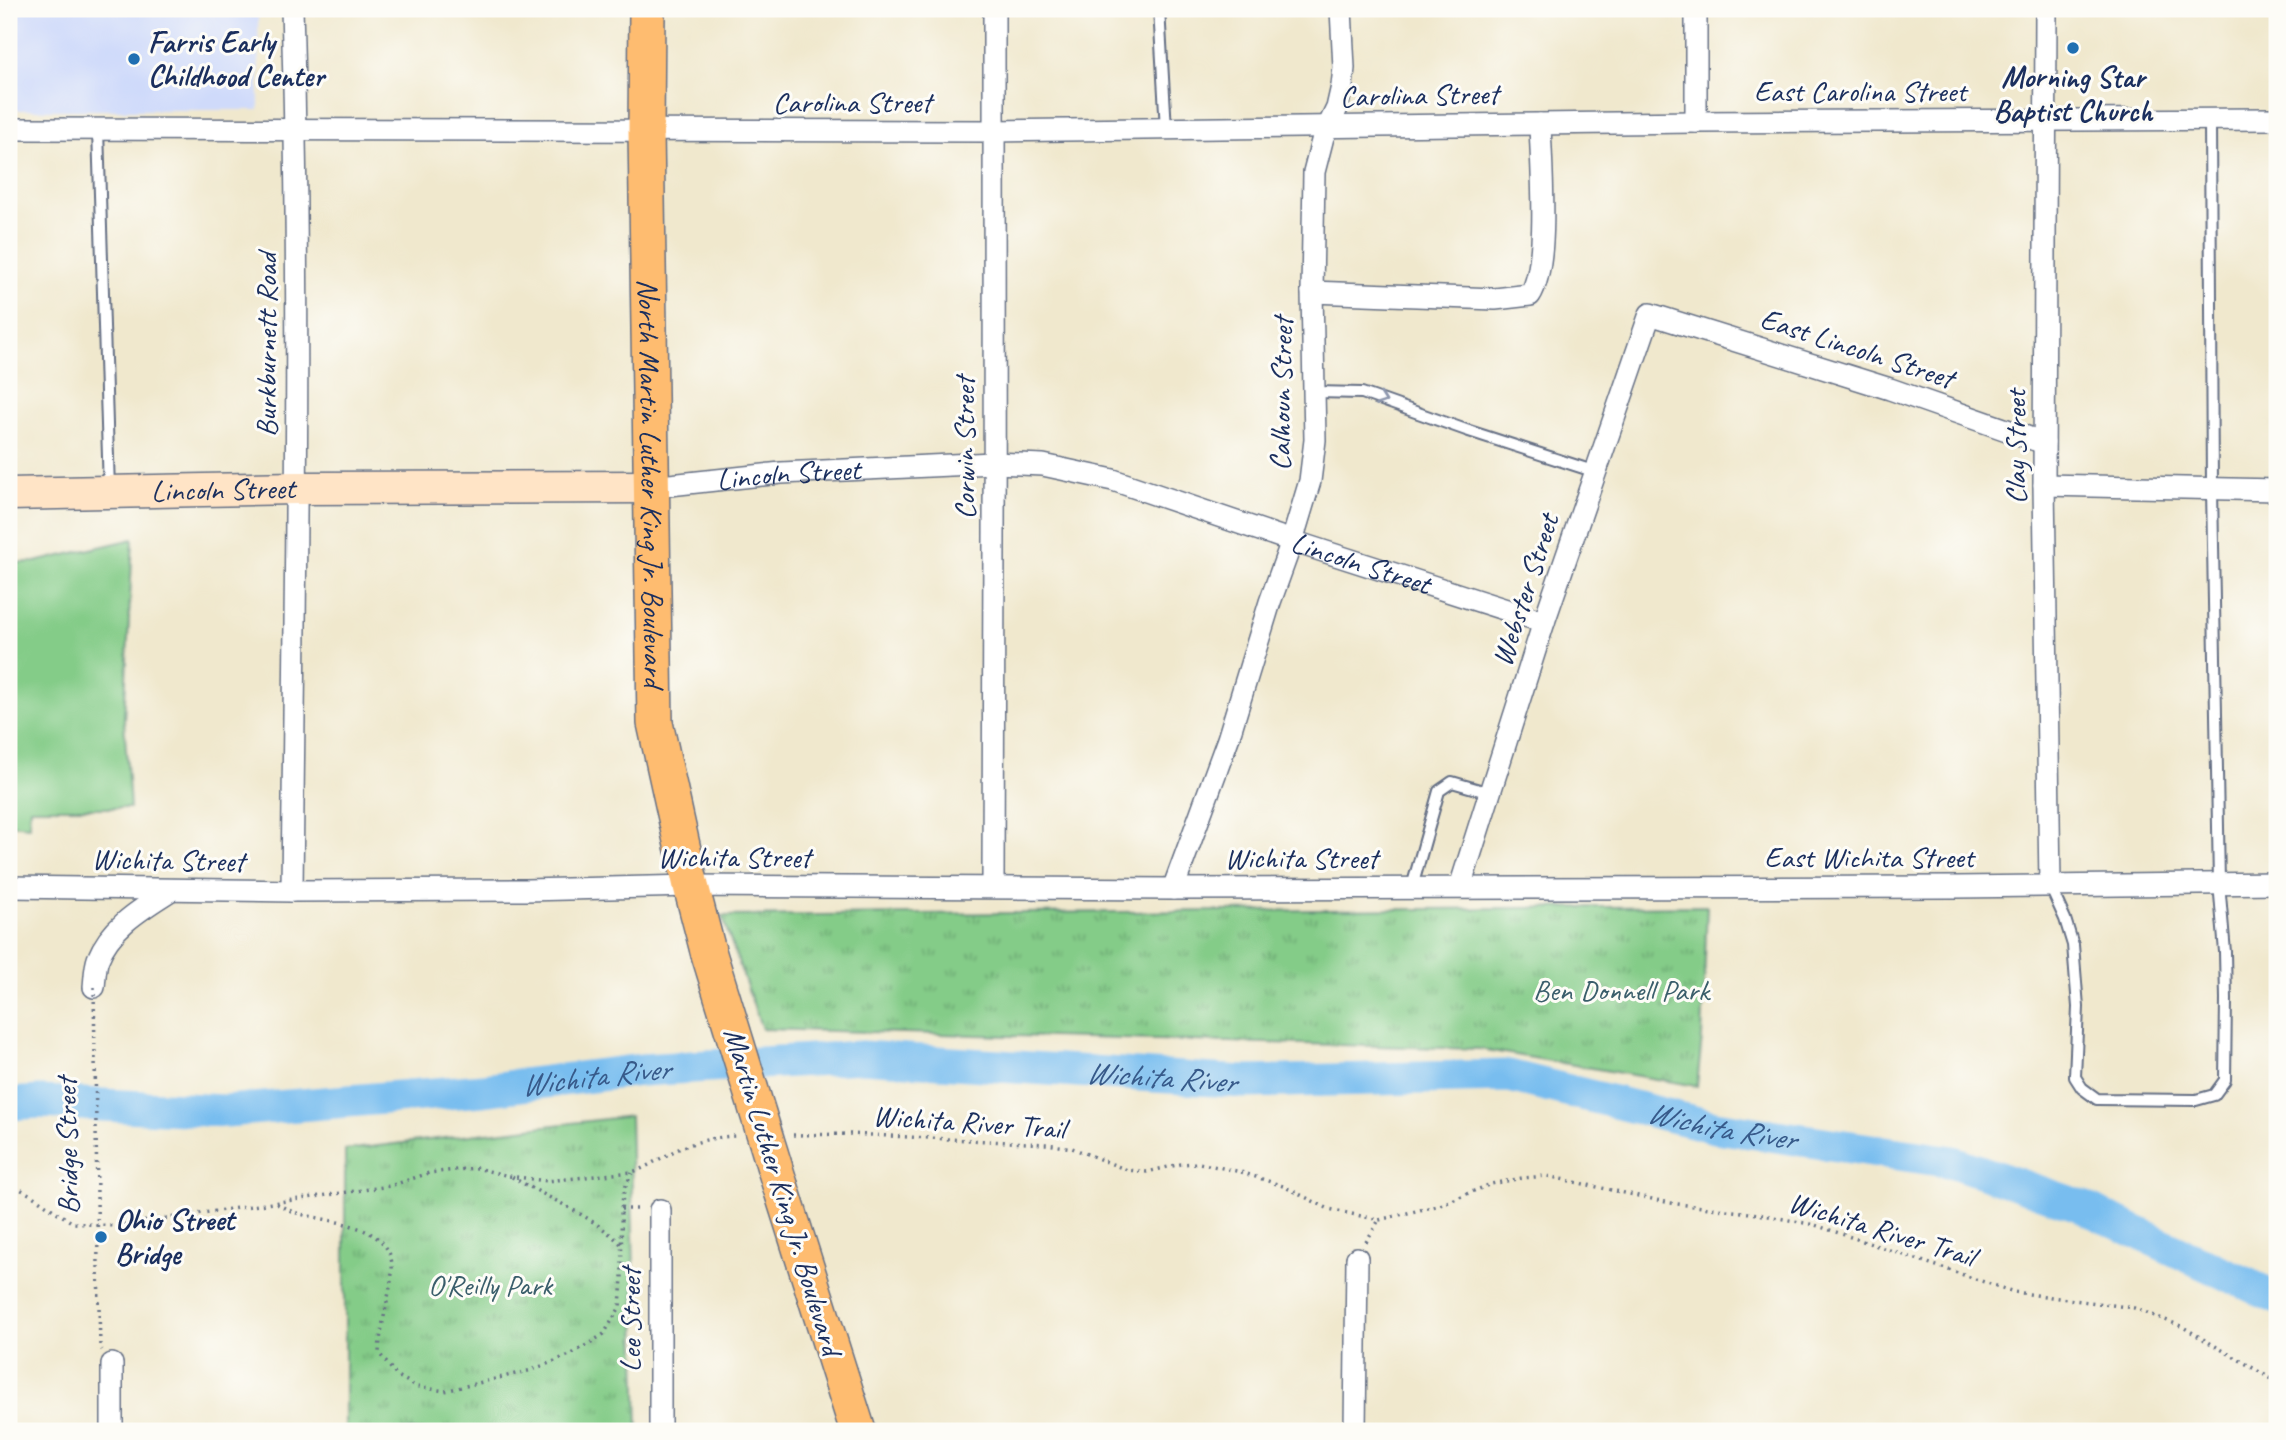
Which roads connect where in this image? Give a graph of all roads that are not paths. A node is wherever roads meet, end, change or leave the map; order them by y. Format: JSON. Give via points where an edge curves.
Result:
{"nodes":[{"id":1,"x":292,"y":9,"type":"edge"},
{"id":2,"x":647,"y":9,"type":"edge"},
{"id":3,"x":994,"y":9,"type":"edge"},
{"id":4,"x":1159,"y":9,"type":"edge"},
{"id":5,"x":1341,"y":9,"type":"edge"},
{"id":6,"x":1696,"y":9,"type":"edge"},
{"id":7,"x":2046,"y":9,"type":"edge"},
{"id":8,"x":2046,"y":119,"type":"junction"},
{"id":9,"x":2210,"y":119,"type":"junction"},
{"id":10,"x":2277,"y":119,"type":"edge"},
{"id":11,"x":1696,"y":122,"type":"junction"},
{"id":12,"x":1541,"y":124,"type":"junction"},
{"id":13,"x":1329,"y":126,"type":"junction"},
{"id":14,"x":9,"y":129,"type":"edge"},
{"id":15,"x":98,"y":129,"type":"junction"},
{"id":16,"x":296,"y":129,"type":"junction"},
{"id":17,"x":1166,"y":129,"type":"junction"},
{"id":18,"x":646,"y":131,"type":"junction"},
{"id":19,"x":994,"y":131,"type":"junction"},
{"id":20,"x":1312,"y":292,"type":"junction"},
{"id":21,"x":1650,"y":314,"type":"joint"},
{"id":22,"x":1315,"y":393,"type":"junction"},
{"id":23,"x":2044,"y":443,"type":"junction"},
{"id":24,"x":993,"y":463,"type":"junction"},
{"id":25,"x":1596,"y":472,"type":"junction"},
{"id":26,"x":2044,"y":485,"type":"junction"},
{"id":27,"x":651,"y":487,"type":"junction"},
{"id":28,"x":296,"y":488,"type":"junction"},
{"id":29,"x":2212,"y":489,"type":"junction"},
{"id":30,"x":2277,"y":490,"type":"edge"},
{"id":31,"x":109,"y":492,"type":"junction"},
{"id":32,"x":9,"y":494,"type":"edge"},
{"id":33,"x":1292,"y":541,"type":"junction"},
{"id":34,"x":1545,"y":622,"type":"junction"},
{"id":35,"x":1490,"y":793,"type":"junction"},
{"id":36,"x":2219,"y":883,"type":"junction"},
{"id":37,"x":2277,"y":883,"type":"edge"},
{"id":38,"x":2050,"y":884,"type":"junction"},
{"id":39,"x":691,"y":886,"type":"junction"},
{"id":40,"x":9,"y":887,"type":"edge"},
{"id":41,"x":993,"y":887,"type":"junction"},
{"id":42,"x":1412,"y":887,"type":"junction"},
{"id":43,"x":1460,"y":887,"type":"junction"},
{"id":44,"x":1173,"y":889,"type":"junction"},
{"id":45,"x":171,"y":890,"type":"junction"},
{"id":46,"x":292,"y":891,"type":"junction"},
{"id":47,"x":708,"y":951,"type":"joint"},
{"id":48,"x":94,"y":987,"type":"road end"},
{"id":49,"x":660,"y":1210,"type":"dead end"},
{"id":50,"x":1357,"y":1258,"type":"road end"},
{"id":51,"x":112,"y":1364,"type":"road end"},
{"id":52,"x":112,"y":1431,"type":"edge"},
{"id":53,"x":660,"y":1431,"type":"edge"},
{"id":54,"x":858,"y":1431,"type":"edge"},
{"id":55,"x":1355,"y":1431,"type":"edge"}],
"edges":[{"from":1,"to":16,"type":"street","name":"Burkburnett Road"},
{"from":2,"to":18,"type":"main road","name":"North Martin Luther King Jr. Boulevard"},
{"from":3,"to":19,"type":"street","name":"Corwin Street"},
{"from":4,"to":17,"type":"lane"},
{"from":5,"to":13,"type":"street","name":"Calhoun Street","via":[[1344,68]]},
{"from":6,"to":11,"type":"street"},
{"from":7,"to":8,"type":"street","name":"Clay Street"},
{"from":8,"to":9,"type":"street","name":"East Carolina Street"},
{"from":8,"to":11,"type":"street","name":"East Carolina Street"},
{"from":8,"to":23,"type":"street","name":"Clay Street"},
{"from":9,"to":10,"type":"street","name":"East Carolina Street"},
{"from":9,"to":29,"type":"lane"},
{"from":11,"to":12,"type":"street","name":"Carolina Street"},
{"from":12,"to":13,"type":"street","name":"Carolina Street"},
{"from":12,"to":20,"type":"street","via":[[1542,257],[1530,295],[1495,299]]},
{"from":13,"to":17,"type":"street","name":"Carolina Street"},
{"from":13,"to":20,"type":"street","name":"Calhoun Street","via":[[1314,172]]},
{"from":14,"to":15,"type":"street","name":"Carolina Street"},
{"from":15,"to":16,"type":"street","name":"Carolina Street"},
{"from":15,"to":31,"type":"lane"},
{"from":16,"to":18,"type":"street","name":"Carolina Street"},
{"from":16,"to":28,"type":"street","name":"Burkburnett Road"},
{"from":17,"to":19,"type":"street","name":"Carolina Street"},
{"from":18,"to":19,"type":"street","name":"Carolina Street"},
{"from":18,"to":27,"type":"main road","name":"North Martin Luther King Jr. Boulevard"},
{"from":19,"to":24,"type":"street","name":"Corwin Street"},
{"from":20,"to":22,"type":"street","name":"Calhoun Street"},
{"from":21,"to":23,"type":"street","name":"East Lincoln Street"},
{"from":21,"to":25,"type":"street","name":"Webster Street"},
{"from":22,"to":25,"type":"lane","one_way":true,"via":[[1362,393]]},
{"from":22,"to":33,"type":"street","name":"Calhoun Street","via":[[1310,481]]},
{"from":23,"to":26,"type":"street","name":"Clay Street"},
{"from":24,"to":27,"type":"street","name":"Lincoln Street","via":[[781,473]]},
{"from":24,"to":33,"type":"street","name":"Lincoln Street","via":[[1043,465],[1097,475]]},
{"from":24,"to":41,"type":"street","name":"Corwin Street"},
{"from":25,"to":34,"type":"street","name":"Webster Street"},
{"from":26,"to":29,"type":"street"},
{"from":26,"to":38,"type":"street","name":"Clay Street"},
{"from":27,"to":28,"type":"main road","name":"Lincoln Street"},
{"from":27,"to":39,"type":"main road","name":"North Martin Luther King Jr. Boulevard","via":[[655,723]]},
{"from":28,"to":31,"type":"main road","name":"Lincoln Street"},
{"from":28,"to":46,"type":"street","name":"Burkburnett Road"},
{"from":29,"to":30,"type":"street"},
{"from":29,"to":36,"type":"lane"},
{"from":31,"to":32,"type":"main road","name":"Lincoln Street"},
{"from":33,"to":34,"type":"street","name":"Lincoln Street"},
{"from":33,"to":44,"type":"street","name":"Calhoun Street","via":[[1228,739]]},
{"from":34,"to":35,"type":"street","name":"Webster Street"},
{"from":35,"to":42,"type":"lane","via":[[1452,782],[1439,792]]},
{"from":35,"to":43,"type":"street","name":"Webster Street"},
{"from":36,"to":37,"type":"street","name":"East Wichita Street"},
{"from":36,"to":38,"type":"street","name":"East Wichita Street"},
{"from":36,"to":38,"type":"lane","via":[[2225,952],[2225,1080],[2214,1095],[2196,1100],[2097,1099],[2082,1088],[2075,1077],[2078,1007],[2073,945]]},
{"from":38,"to":43,"type":"street","name":"East Wichita Street"},
{"from":39,"to":41,"type":"street","name":"Wichita Street"},
{"from":39,"to":46,"type":"street","name":"Wichita Street"},
{"from":39,"to":47,"type":"main road","name":"North Martin Luther King Jr. Boulevard"},
{"from":40,"to":45,"type":"street","name":"Wichita Street"},
{"from":41,"to":44,"type":"street","name":"Wichita Street"},
{"from":42,"to":43,"type":"street","name":"Wichita Street"},
{"from":42,"to":44,"type":"street","name":"Wichita Street"},
{"from":45,"to":46,"type":"street","name":"Wichita Street"},
{"from":45,"to":48,"type":"street","via":[[112,934],[97,960]]},
{"from":47,"to":54,"type":"main road","name":"Martin Luther King Jr. Boulevard","bridge":true},
{"from":49,"to":53,"type":"street","name":"Lee Street"},
{"from":50,"to":55,"type":"street"},
{"from":51,"to":52,"type":"street"}]}
